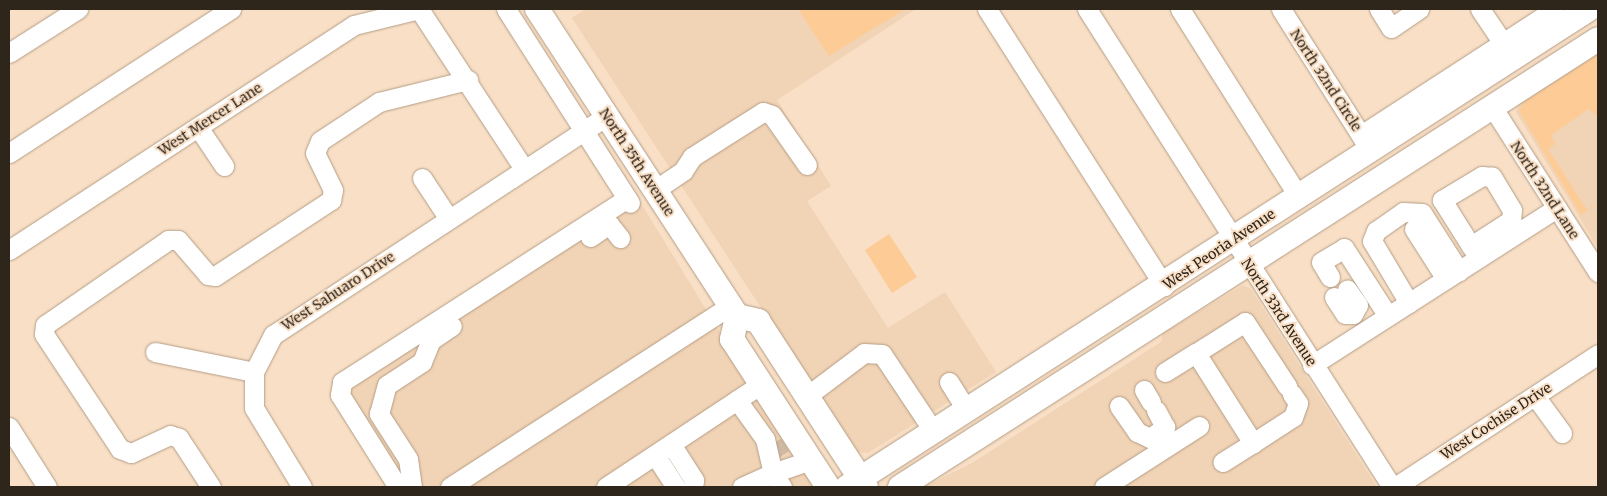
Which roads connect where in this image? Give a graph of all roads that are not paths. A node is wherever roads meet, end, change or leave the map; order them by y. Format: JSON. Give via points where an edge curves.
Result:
{"nodes":[{"id":1,"x":78,"y":9,"type":"edge"},
{"id":2,"x":231,"y":9,"type":"edge"},
{"id":3,"x":419,"y":9,"type":"edge"},
{"id":4,"x":506,"y":9,"type":"edge"},
{"id":5,"x":537,"y":9,"type":"edge"},
{"id":6,"x":987,"y":9,"type":"edge"},
{"id":7,"x":1087,"y":9,"type":"edge"},
{"id":8,"x":1180,"y":9,"type":"edge"},
{"id":9,"x":1281,"y":9,"type":"edge"},
{"id":10,"x":1379,"y":9,"type":"edge"},
{"id":11,"x":1419,"y":9,"type":"edge"},
{"id":12,"x":1480,"y":9,"type":"edge"},
{"id":13,"x":1555,"y":9,"type":"edge"},
{"id":14,"x":1589,"y":9,"type":"edge"},
{"id":15,"x":1598,"y":39,"type":"edge"},
{"id":16,"x":1502,"y":42,"type":"junction"},
{"id":17,"x":9,"y":52,"type":"edge"},
{"id":18,"x":468,"y":80,"type":"junction"},
{"id":19,"x":1476,"y":82,"type":"junction"},
{"id":20,"x":1493,"y":108,"type":"junction"},
{"id":21,"x":607,"y":116,"type":"junction"},
{"id":22,"x":198,"y":127,"type":"junction"},
{"id":23,"x":584,"y":131,"type":"junction"},
{"id":24,"x":1366,"y":142,"type":"junction"},
{"id":25,"x":9,"y":153,"type":"edge"},
{"id":26,"x":807,"y":165,"type":"dead end"},
{"id":27,"x":224,"y":166,"type":"dead end"},
{"id":28,"x":524,"y":169,"type":"junction"},
{"id":29,"x":422,"y":178,"type":"dead end"},
{"id":30,"x":655,"y":190,"type":"junction"},
{"id":31,"x":1299,"y":196,"type":"junction"},
{"id":32,"x":1557,"y":208,"type":"junction"},
{"id":33,"x":448,"y":219,"type":"junction"},
{"id":34,"x":1414,"y":229,"type":"dead end"},
{"id":35,"x":620,"y":238,"type":"dead end"},
{"id":36,"x":1232,"y":240,"type":"junction"},
{"id":37,"x":9,"y":250,"type":"edge"},
{"id":38,"x":1475,"y":252,"type":"junction"},
{"id":39,"x":1249,"y":265,"type":"junction"},
{"id":40,"x":1598,"y":272,"type":"edge"},
{"id":41,"x":1453,"y":275,"type":"junction"},
{"id":42,"x":1164,"y":286,"type":"junction"},
{"id":43,"x":1409,"y":303,"type":"junction"},
{"id":44,"x":733,"y":311,"type":"junction"},
{"id":45,"x":1388,"y":316,"type":"junction"},
{"id":46,"x":1364,"y":332,"type":"junction"},
{"id":47,"x":155,"y":352,"type":"dead end"},
{"id":48,"x":1196,"y":353,"type":"junction"},
{"id":49,"x":1598,"y":354,"type":"edge"},
{"id":50,"x":1312,"y":365,"type":"junction"},
{"id":51,"x":254,"y":372,"type":"junction"},
{"id":52,"x":1165,"y":372,"type":"dead end"},
{"id":53,"x":949,"y":382,"type":"dead end"},
{"id":54,"x":761,"y":384,"type":"junction"},
{"id":55,"x":807,"y":396,"type":"junction"},
{"id":56,"x":1535,"y":396,"type":"junction"},
{"id":57,"x":737,"y":400,"type":"junction"},
{"id":58,"x":1150,"y":401,"type":"dead end"},
{"id":59,"x":1119,"y":406,"type":"dead end"},
{"id":60,"x":777,"y":410,"type":"junction"},
{"id":61,"x":968,"y":411,"type":"junction"},
{"id":62,"x":1199,"y":426,"type":"dead end"},
{"id":63,"x":9,"y":427,"type":"edge"},
{"id":64,"x":934,"y":432,"type":"junction"},
{"id":65,"x":1562,"y":433,"type":"dead end"},
{"id":66,"x":1253,"y":443,"type":"junction"},
{"id":67,"x":671,"y":444,"type":"junction"},
{"id":68,"x":655,"y":455,"type":"junction"},
{"id":69,"x":810,"y":460,"type":"junction"},
{"id":70,"x":775,"y":462,"type":"edge"},
{"id":71,"x":1222,"y":462,"type":"dead end"},
{"id":72,"x":632,"y":480,"type":"edge"},
{"id":73,"x":858,"y":484,"type":"edge"},
{"id":74,"x":47,"y":487,"type":"edge"},
{"id":75,"x":211,"y":487,"type":"edge"},
{"id":76,"x":302,"y":487,"type":"edge"},
{"id":77,"x":398,"y":487,"type":"edge"},
{"id":78,"x":412,"y":487,"type":"edge"},
{"id":79,"x":450,"y":487,"type":"edge"},
{"id":80,"x":606,"y":487,"type":"edge"},
{"id":81,"x":676,"y":487,"type":"edge"},
{"id":82,"x":693,"y":487,"type":"edge"},
{"id":83,"x":742,"y":487,"type":"edge"},
{"id":84,"x":828,"y":487,"type":"edge"},
{"id":85,"x":900,"y":487,"type":"edge"},
{"id":86,"x":1104,"y":487,"type":"edge"},
{"id":87,"x":1393,"y":487,"type":"edge"}],
"edges":[{"from":1,"to":17,"type":"street"},
{"from":2,"to":25,"type":"street"},
{"from":3,"to":18,"type":"street"},
{"from":3,"to":22,"type":"street","name":"West Mercer Lane","via":[[354,25]]},
{"from":4,"to":23,"type":"street","name":"North 35th Avenue"},
{"from":5,"to":21,"type":"main road","name":"North 35th Avenue"},
{"from":6,"to":42,"type":"street"},
{"from":7,"to":36,"type":"street","name":"North 33rd Avenue"},
{"from":8,"to":31,"type":"street"},
{"from":9,"to":24,"type":"street","name":"North 32nd Circle"},
{"from":10,"to":11,"type":"street","via":[[1391,28]]},
{"from":12,"to":16,"type":"street"},
{"from":13,"to":16,"type":"street","name":"West Peoria Avenue"},
{"from":14,"to":19,"type":"main road","name":"West Peoria Avenue"},
{"from":15,"to":20,"type":"main road","name":"West Peoria Avenue"},
{"from":16,"to":24,"type":"street","name":"West Peoria Avenue"},
{"from":18,"to":28,"type":"street"},
{"from":18,"to":75,"type":"street","via":[[379,102],[320,141],[316,153],[333,190],[331,200],[215,276],[208,275],[178,240],[168,240],[45,325],[44,334],[120,449],[131,453],[170,435],[179,438]]},
{"from":19,"to":20,"type":"main road"},
{"from":19,"to":24,"type":"main road","name":"West Peoria Avenue"},
{"from":20,"to":32,"type":"street","name":"North 32nd Lane"},
{"from":20,"to":39,"type":"main road","name":"West Peoria Avenue"},
{"from":21,"to":23,"type":"street","name":"West Sahuaro Drive"},
{"from":21,"to":30,"type":"main road","name":"North 35th Avenue"},
{"from":22,"to":27,"type":"street"},
{"from":22,"to":37,"type":"street","name":"West Mercer Lane"},
{"from":23,"to":28,"type":"street","name":"West Sahuaro Drive"},
{"from":23,"to":77,"type":"street","name":"North 35th Avenue","via":[[628,201],[342,382],[340,395]]},
{"from":24,"to":31,"type":"main road","name":"West Peoria Avenue"},
{"from":26,"to":30,"type":"street","via":[[772,115],[763,112],[692,158],[683,171]]},
{"from":28,"to":33,"type":"street","name":"West Sahuaro Drive"},
{"from":29,"to":33,"type":"street"},
{"from":30,"to":44,"type":"main road","name":"North 35th Avenue"},
{"from":31,"to":36,"type":"main road","name":"West Peoria Avenue"},
{"from":32,"to":38,"type":"street"},
{"from":32,"to":40,"type":"street","name":"North 32nd Lane"},
{"from":33,"to":51,"type":"street","name":"West Sahuaro Drive","via":[[279,330],[264,346]]},
{"from":34,"to":41,"type":"street"},
{"from":35,"to":78,"type":"street","via":[[610,224],[431,340],[422,362],[387,384],[379,414],[408,459]]},
{"from":36,"to":39,"type":"street","name":"North 33rd Avenue"},
{"from":36,"to":42,"type":"main road","name":"West Peoria Avenue"},
{"from":38,"to":38,"type":"street","via":[[1442,200],[1482,176],[1492,177],[1512,210],[1510,220]]},
{"from":38,"to":41,"type":"street"},
{"from":39,"to":50,"type":"street","name":"North 33rd Avenue"},
{"from":39,"to":85,"type":"main road","name":"West Peoria Avenue"},
{"from":41,"to":43,"type":"street"},
{"from":41,"to":43,"type":"street","via":[[1422,213],[1403,212],[1376,231],[1372,240]]},
{"from":42,"to":61,"type":"main road","name":"West Peoria Avenue"},
{"from":43,"to":45,"type":"street"},
{"from":44,"to":54,"type":"main road","via":[[732,339]]},
{"from":44,"to":55,"type":"main road","via":[[758,321]]},
{"from":44,"to":79,"type":"street"},
{"from":45,"to":46,"type":"street"},
{"from":45,"to":46,"type":"street","via":[[1344,248],[1321,262],[1333,282],[1358,305],[1353,314]]},
{"from":46,"to":50,"type":"street"},
{"from":47,"to":51,"type":"street"},
{"from":48,"to":52,"type":"street"},
{"from":48,"to":66,"type":"street"},
{"from":48,"to":66,"type":"street","via":[[1245,322],[1298,403],[1293,417]]},
{"from":49,"to":56,"type":"street","name":"West Cochise Drive"},
{"from":50,"to":87,"type":"street","name":"North 33rd Avenue"},
{"from":51,"to":76,"type":"street","name":"West Sahuaro Drive","via":[[252,392],[260,422]]},
{"from":53,"to":61,"type":"street"},
{"from":54,"to":57,"type":"street"},
{"from":54,"to":60,"type":"main road"},
{"from":55,"to":64,"type":"street","via":[[864,353],[882,354]]},
{"from":55,"to":73,"type":"main road"},
{"from":56,"to":65,"type":"street"},
{"from":56,"to":87,"type":"street","name":"West Cochise Drive"},
{"from":57,"to":67,"type":"street"},
{"from":57,"to":70,"type":"street"},
{"from":58,"to":59,"type":"street","via":[[1166,427],[1150,438],[1137,432]]},
{"from":60,"to":69,"type":"main road"},
{"from":60,"to":70,"type":"street"},
{"from":61,"to":64,"type":"main road","name":"West Peoria Avenue"},
{"from":62,"to":86,"type":"street"},
{"from":63,"to":74,"type":"street"},
{"from":64,"to":73,"type":"main road","name":"West Peoria Avenue"},
{"from":66,"to":71,"type":"street"},
{"from":67,"to":68,"type":"street"},
{"from":67,"to":82,"type":"street","via":[[694,480]]},
{"from":68,"to":72,"type":"street"},
{"from":68,"to":81,"type":"street"},
{"from":69,"to":70,"type":"street"},
{"from":69,"to":84,"type":"main road"},
{"from":70,"to":83,"type":"street"},
{"from":72,"to":80,"type":"street"}]}
